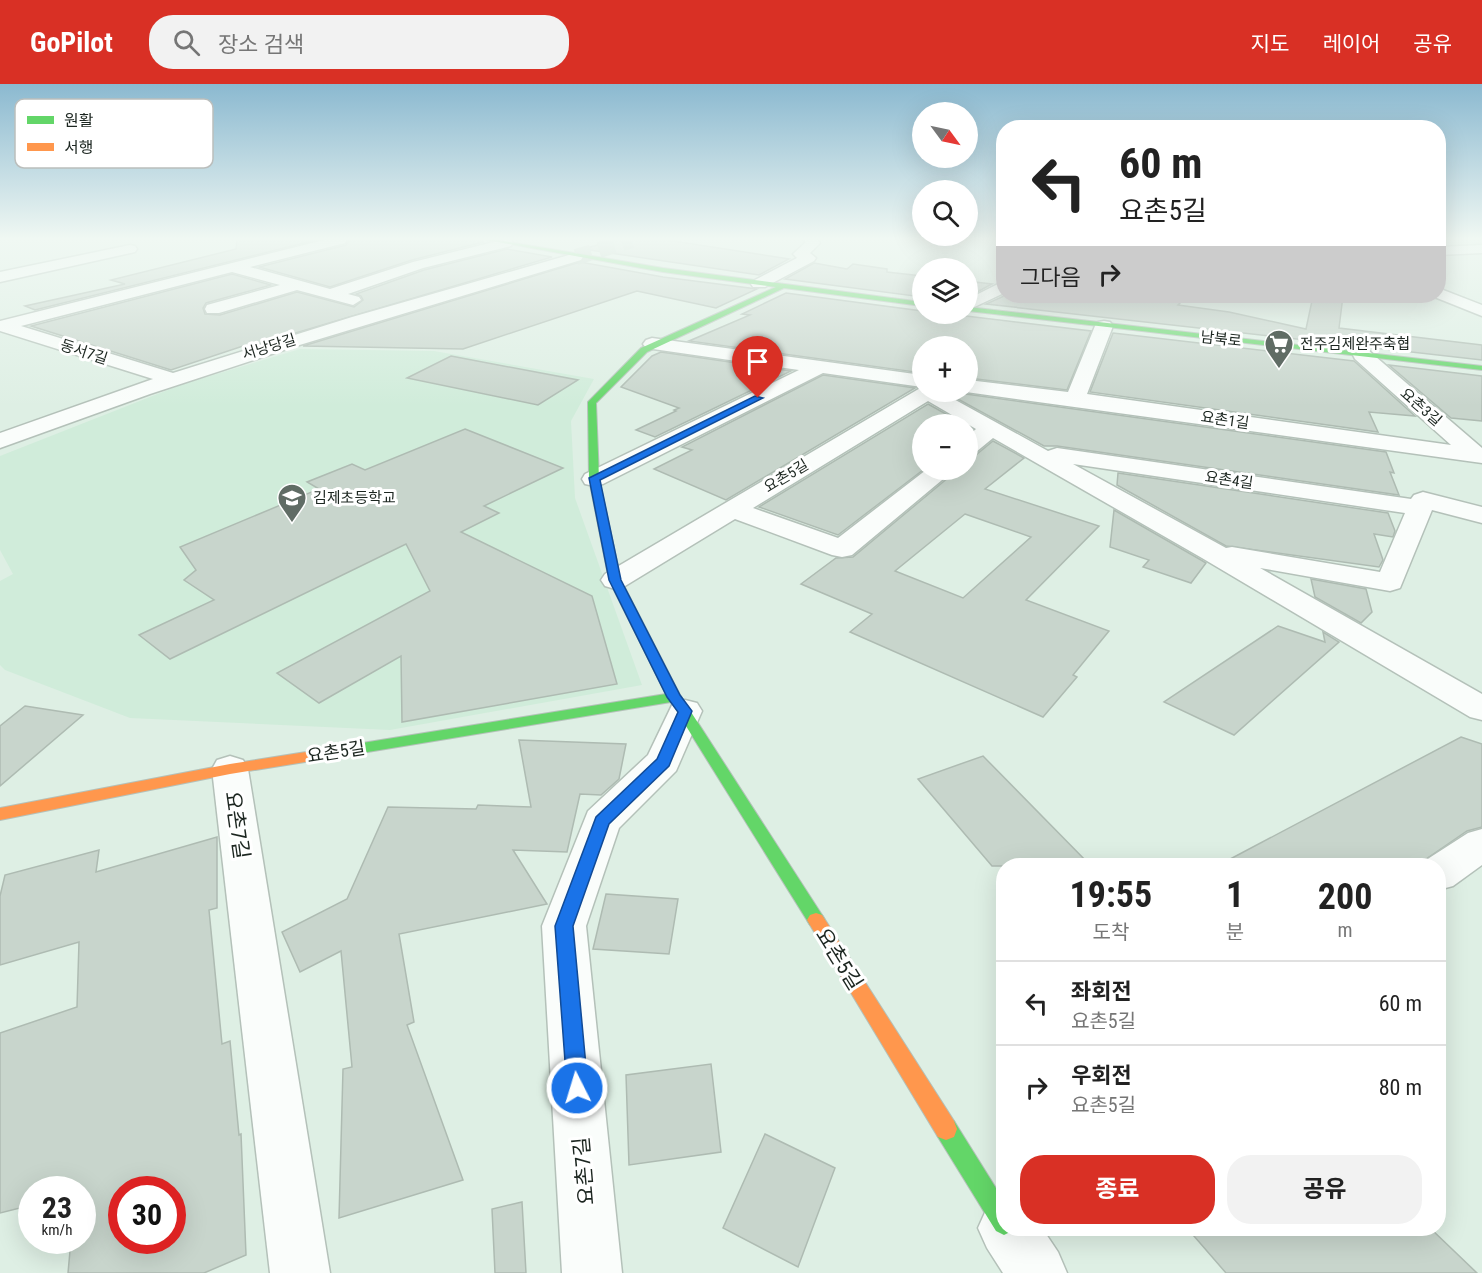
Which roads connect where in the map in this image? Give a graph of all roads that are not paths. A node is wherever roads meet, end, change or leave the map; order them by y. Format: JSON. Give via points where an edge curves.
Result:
{"nodes":[{"id":1,"x":120,"y":295,"type":"edge"},
{"id":2,"x":260,"y":295,"type":"edge"},
{"id":3,"x":337,"y":295,"type":"edge"},
{"id":4,"x":437,"y":295,"type":"edge"},
{"id":5,"x":762,"y":295,"type":"edge"},
{"id":6,"x":851,"y":295,"type":"edge"},
{"id":7,"x":1446,"y":296,"type":"edge"},
{"id":8,"x":912,"y":303,"type":"edge"},
{"id":9,"x":978,"y":308,"type":"edge"},
{"id":10,"x":213,"y":309,"type":"dead end"},
{"id":11,"x":389,"y":309,"type":"junction"},
{"id":12,"x":1482,"y":311,"type":"edge"},
{"id":13,"x":1,"y":326,"type":"edge"},
{"id":14,"x":1104,"y":326,"type":"junction"},
{"id":15,"x":652,"y":345,"type":"junction"},
{"id":16,"x":1362,"y":355,"type":"junction"},
{"id":17,"x":820,"y":367,"type":"junction"},
{"id":18,"x":1482,"y":368,"type":"edge"},
{"id":19,"x":169,"y":378,"type":"junction"},
{"id":20,"x":912,"y":384,"type":"edge"},
{"id":21,"x":978,"y":387,"type":"edge"},
{"id":22,"x":912,"y":392,"type":"edge"},
{"id":23,"x":1075,"y":399,"type":"junction"},
{"id":24,"x":948,"y":402,"type":"edge"},
{"id":25,"x":991,"y":428,"type":"junction"},
{"id":26,"x":978,"y":439,"type":"edge"},
{"id":27,"x":0,"y":441,"type":"edge"},
{"id":28,"x":1038,"y":452,"type":"junction"},
{"id":29,"x":1480,"y":457,"type":"edge"},
{"id":30,"x":594,"y":478,"type":"junction"},
{"id":31,"x":928,"y":480,"type":"edge"},
{"id":32,"x":1421,"y":504,"type":"junction"},
{"id":33,"x":730,"y":509,"type":"junction"},
{"id":34,"x":1482,"y":515,"type":"edge"},
{"id":35,"x":1212,"y":552,"type":"junction"},
{"id":36,"x":615,"y":580,"type":"junction"},
{"id":37,"x":680,"y":704,"type":"junction"},
{"id":38,"x":1482,"y":709,"type":"edge"},
{"id":39,"x":230,"y":769,"type":"junction"},
{"id":40,"x":0,"y":814,"type":"edge"},
{"id":41,"x":1482,"y":844,"type":"edge"},
{"id":42,"x":1446,"y":869,"type":"edge"},
{"id":43,"x":996,"y":1198,"type":"edge"},
{"id":44,"x":1017,"y":1236,"type":"edge"},
{"id":45,"x":300,"y":1273,"type":"edge"},
{"id":46,"x":592,"y":1273,"type":"edge"},
{"id":47,"x":1037,"y":1273,"type":"edge"}],
"edges":[{"from":1,"to":13,"type":"street"},
{"from":2,"to":10,"type":"street"},
{"from":3,"to":11,"type":"street"},
{"from":4,"to":11,"type":"street","name":"서낭당길"},
{"from":5,"to":15,"type":"street","name":"요촌5길"},
{"from":6,"to":8,"type":"street"},
{"from":7,"to":12,"type":"street"},
{"from":9,"to":14,"type":"street","name":"남북로"},
{"from":11,"to":19,"type":"street","name":"서낭당길"},
{"from":13,"to":19,"type":"street","name":"동서7길"},
{"from":14,"to":16,"type":"street","name":"남북로"},
{"from":14,"to":23,"type":"street"},
{"from":15,"to":17,"type":"street"},
{"from":15,"to":30,"type":"street","name":"요촌5길","via":[[592,402]]},
{"from":16,"to":18,"type":"street","name":"남북로"},
{"from":16,"to":29,"type":"street","name":"요촌3길"},
{"from":17,"to":20,"type":"street"},
{"from":17,"to":30,"type":"street"},
{"from":19,"to":27,"type":"street","name":"서낭당길"},
{"from":21,"to":23,"type":"street","name":"요촌1길"},
{"from":22,"to":33,"type":"street","name":"요촌5길"},
{"from":23,"to":29,"type":"street","name":"요촌1길"},
{"from":24,"to":25,"type":"street","name":"요촌4길"},
{"from":25,"to":26,"type":"street"},
{"from":25,"to":28,"type":"street","name":"요촌4길"},
{"from":28,"to":32,"type":"street","name":"요촌4길"},
{"from":28,"to":35,"type":"street","name":"요촌4길"},
{"from":30,"to":36,"type":"street","name":"요촌5길"},
{"from":31,"to":33,"type":"street","via":[[842,549]]},
{"from":32,"to":34,"type":"street"},
{"from":32,"to":35,"type":"street","name":"요촌4길","via":[[1390,582]]},
{"from":33,"to":36,"type":"street","name":"요촌5길"},
{"from":35,"to":38,"type":"street","name":"요촌4길"},
{"from":36,"to":37,"type":"street","name":"요촌5길"},
{"from":37,"to":39,"type":"street","name":"요촌5길"},
{"from":37,"to":43,"type":"street","name":"요촌5길"},
{"from":37,"to":46,"type":"street","name":"요촌7길","via":[[663,762],[602,821],[564,926]]},
{"from":39,"to":40,"type":"street","name":"요촌5길"},
{"from":39,"to":45,"type":"street","name":"요촌7길"},
{"from":41,"to":42,"type":"street"},
{"from":44,"to":47,"type":"street","name":"요촌5길"}]}
